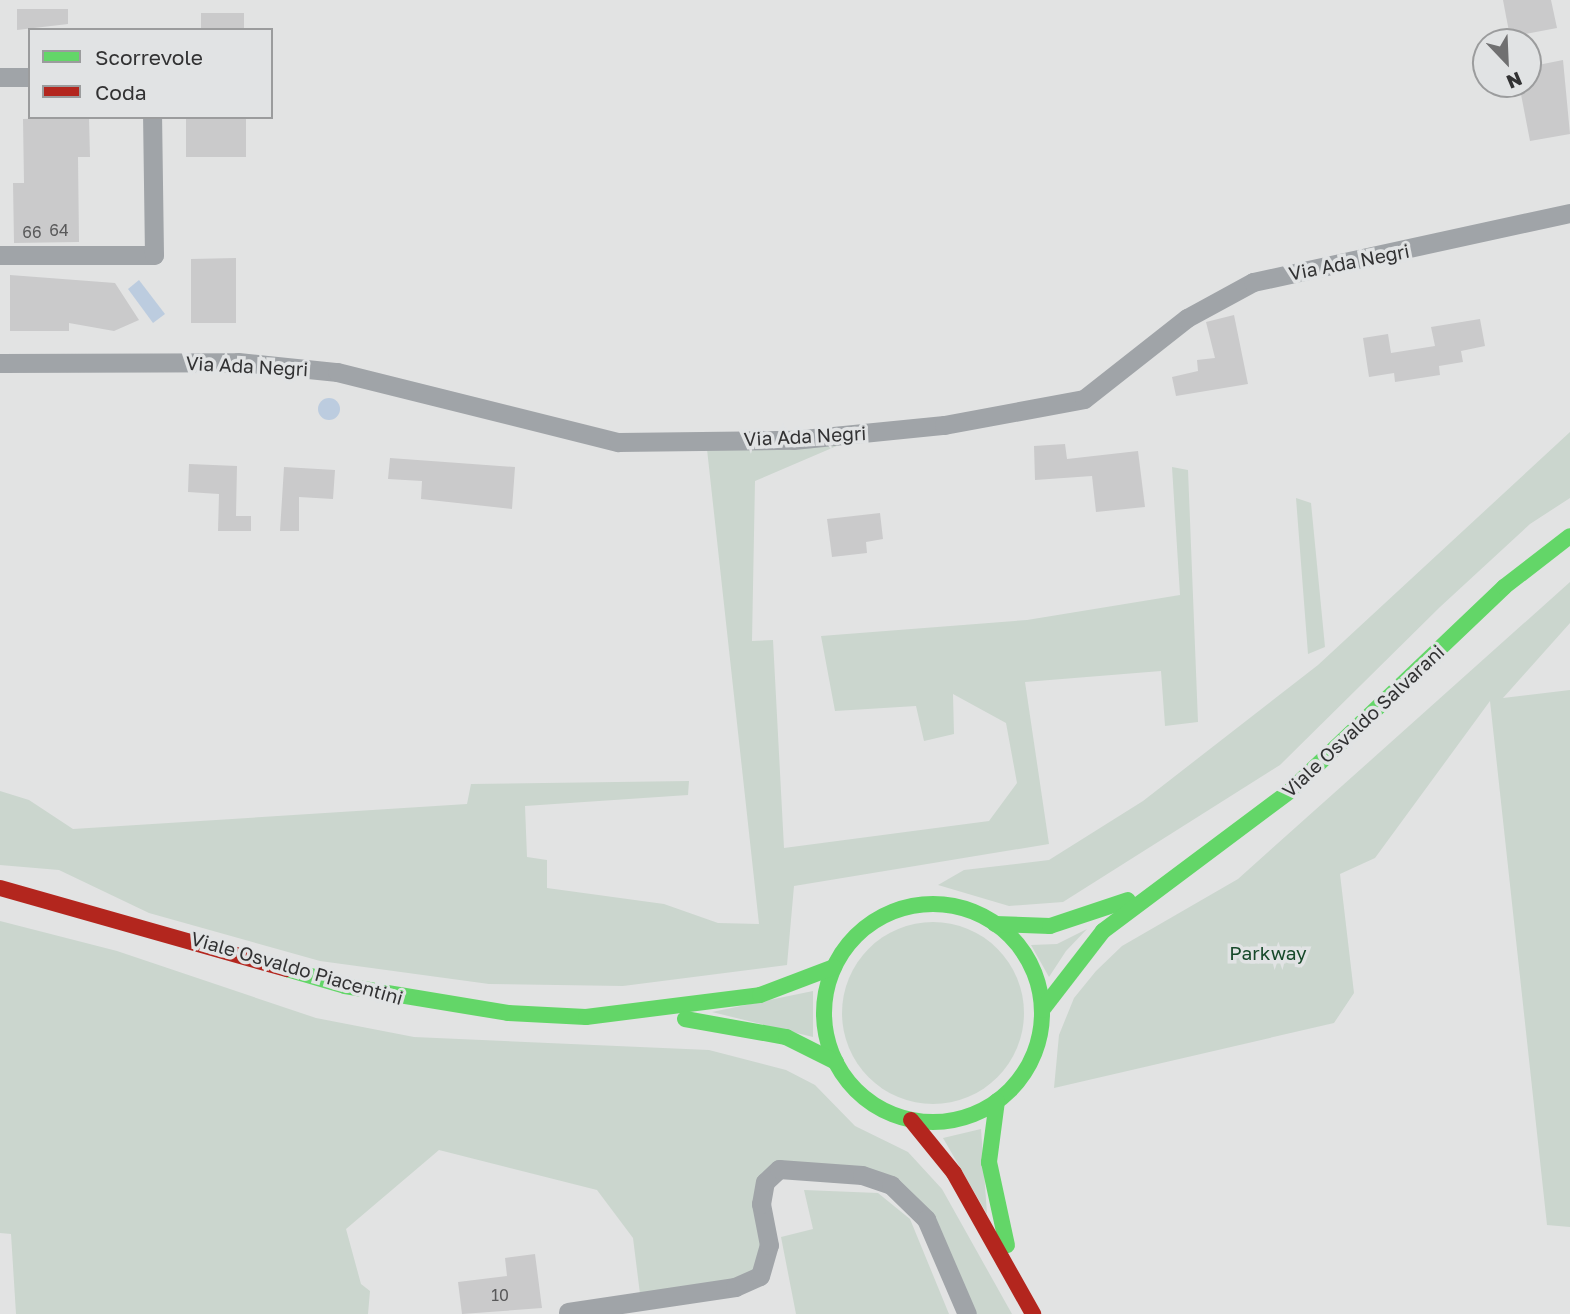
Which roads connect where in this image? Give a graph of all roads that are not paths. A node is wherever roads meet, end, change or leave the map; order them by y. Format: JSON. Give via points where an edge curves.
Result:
{"nodes":[{"id":1,"x":0,"y":77,"type":"edge"},
{"id":2,"x":28,"y":77,"type":"edge"},
{"id":3,"x":152,"y":119,"type":"edge"},
{"id":4,"x":1570,"y":213,"type":"edge"},
{"id":5,"x":0,"y":256,"type":"edge"},
{"id":6,"x":0,"y":363,"type":"edge"},
{"id":7,"x":1570,"y":536,"type":"edge"},
{"id":8,"x":0,"y":888,"type":"edge"},
{"id":9,"x":1146,"y":893,"type":"junction"},
{"id":10,"x":995,"y":923,"type":"junction"},
{"id":11,"x":834,"y":967,"type":"junction"},
{"id":12,"x":1042,"y":1010,"type":"junction"},
{"id":13,"x":641,"y":1014,"type":"junction"},
{"id":14,"x":836,"y":1062,"type":"junction"},
{"id":15,"x":997,"y":1101,"type":"junction"},
{"id":16,"x":911,"y":1120,"type":"junction"},
{"id":17,"x":1021,"y":1288,"type":"junction"},
{"id":18,"x":568,"y":1312,"type":"edge"},
{"id":19,"x":967,"y":1314,"type":"edge"},
{"id":20,"x":1033,"y":1314,"type":"edge"}],
"edges":[{"from":1,"to":2,"type":"street"},
{"from":3,"to":5,"type":"street","via":[[154,255]]},
{"from":4,"to":6,"type":"street","name":"Via Ada Negri","via":[[1252,282],[1187,318],[1084,399],[944,425],[793,440],[618,442],[337,372],[238,362]]},
{"from":7,"to":9,"type":"main road","name":"Viale Osvaldo Salvarani","via":[[1504,587],[1290,791]]},
{"from":8,"to":13,"type":"main road","name":"Viale Osvaldo Piacentini","via":[[400,998],[508,1013]]},
{"from":9,"to":10,"type":"main road","name":"Viale Osvaldo Salvarani","via":[[1050,926]]},
{"from":9,"to":12,"type":"main road","name":"Viale Osvaldo Salvarani","via":[[1071,967]]},
{"from":10,"to":11,"type":"main road","name":"Viale Osvaldo Piacentini","via":[[952,906],[912,906],[866,928]]},
{"from":10,"to":12,"type":"main road","name":"Viale Osvaldo Piacentini","via":[[1029,961]]},
{"from":11,"to":13,"type":"main road","name":"Viale Osvaldo Piacentini","via":[[760,995]]},
{"from":11,"to":14,"type":"main road","name":"Viale Osvaldo Piacentini","via":[[823,1014]]},
{"from":12,"to":15,"type":"main road","name":"Viale Osvaldo Piacentini","via":[[1028,1065]]},
{"from":13,"to":14,"type":"main road","name":"Viale Osvaldo Piacentini","via":[[745,1025]]},
{"from":14,"to":16,"type":"main road","name":"Viale Osvaldo Piacentini","via":[[874,1105]]},
{"from":15,"to":16,"type":"main road","name":"Viale Osvaldo Piacentini","via":[[956,1119]]},
{"from":15,"to":17,"type":"main road","name":"Viale Osvaldo Piacentini","via":[[991,1191]]},
{"from":16,"to":17,"type":"main road","name":"Viale Osvaldo Piacentini","via":[[954,1173]]},
{"from":17,"to":20,"type":"main road","name":"Viale Osvaldo Piacentini"},
{"from":18,"to":19,"type":"street","via":[[724,1289],[761,1276],[769,1245],[761,1204],[765,1182],[779,1168],[862,1175],[891,1185],[926,1219]]}]}
